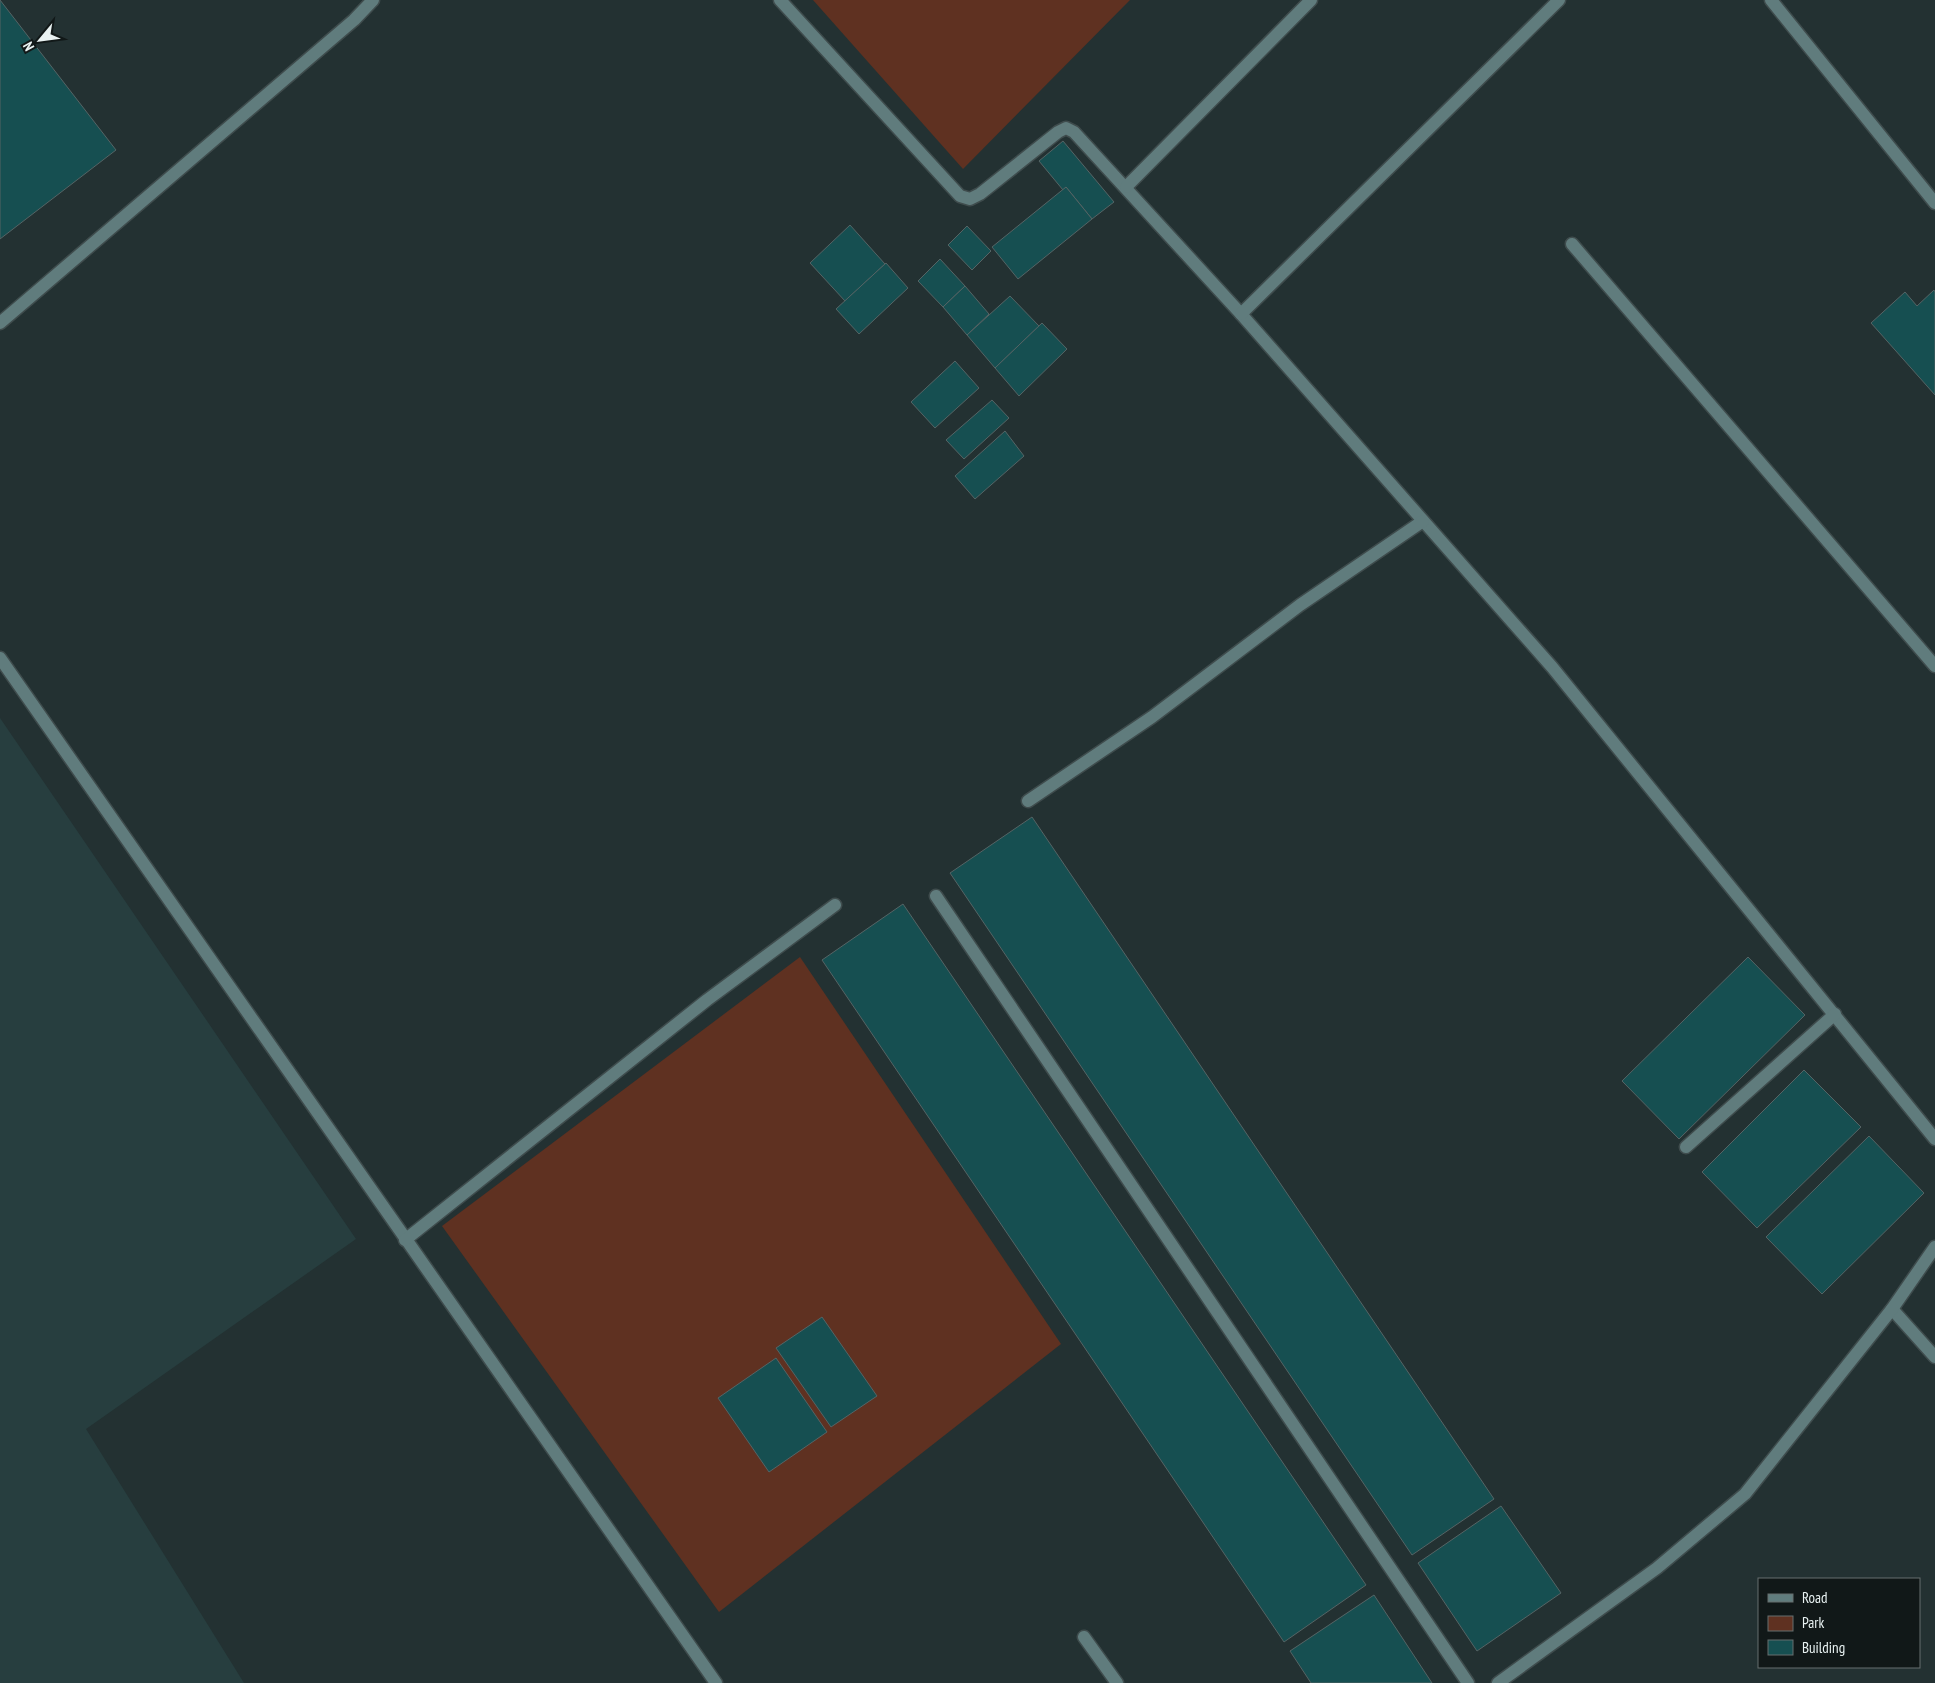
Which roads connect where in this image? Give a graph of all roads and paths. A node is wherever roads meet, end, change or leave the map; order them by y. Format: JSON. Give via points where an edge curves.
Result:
{"nodes":[{"id":1,"x":373,"y":0,"type":"edge"},
{"id":2,"x":780,"y":0,"type":"edge"},
{"id":3,"x":1311,"y":0,"type":"edge"},
{"id":4,"x":1559,"y":0,"type":"edge"},
{"id":5,"x":1771,"y":0,"type":"edge"},
{"id":6,"x":1126,"y":187,"type":"junction"},
{"id":7,"x":1935,"y":203,"type":"edge"},
{"id":8,"x":1572,"y":244,"type":"dead end"},
{"id":9,"x":1242,"y":314,"type":"junction"},
{"id":10,"x":0,"y":323,"type":"edge"},
{"id":11,"x":1423,"y":521,"type":"junction"},
{"id":12,"x":0,"y":658,"type":"edge"},
{"id":13,"x":1935,"y":666,"type":"edge"},
{"id":14,"x":1028,"y":801,"type":"dead end"},
{"id":15,"x":936,"y":896,"type":"dead end"},
{"id":16,"x":835,"y":905,"type":"dead end"},
{"id":17,"x":1835,"y":1014,"type":"junction"},
{"id":18,"x":1935,"y":1139,"type":"edge"},
{"id":19,"x":1686,"y":1146,"type":"dead end"},
{"id":20,"x":405,"y":1240,"type":"junction"},
{"id":21,"x":1935,"y":1247,"type":"edge"},
{"id":22,"x":1892,"y":1309,"type":"junction"},
{"id":23,"x":1935,"y":1357,"type":"edge"},
{"id":24,"x":1084,"y":1637,"type":"dead end"},
{"id":25,"x":716,"y":1683,"type":"edge"},
{"id":26,"x":1117,"y":1683,"type":"edge"},
{"id":27,"x":1468,"y":1683,"type":"edge"},
{"id":28,"x":1498,"y":1683,"type":"edge"}],
"edges":[{"from":1,"to":10,"type":"street","via":[[354,20]]},
{"from":2,"to":6,"type":"street","via":[[960,196],[970,199],[980,194],[1066,128],[1074,132]]},
{"from":3,"to":6,"type":"street"},
{"from":4,"to":9,"type":"street"},
{"from":5,"to":7,"type":"street"},
{"from":6,"to":9,"type":"street"},
{"from":8,"to":13,"type":"street"},
{"from":9,"to":11,"type":"street"},
{"from":11,"to":14,"type":"street","via":[[1300,605],[1152,717]]},
{"from":11,"to":17,"type":"street","via":[[1552,667]]},
{"from":12,"to":20,"type":"street"},
{"from":15,"to":27,"type":"street"},
{"from":16,"to":20,"type":"street","via":[[707,1000]]},
{"from":17,"to":18,"type":"street"},
{"from":17,"to":19,"type":"street"},
{"from":20,"to":25,"type":"street"},
{"from":21,"to":22,"type":"street"},
{"from":22,"to":23,"type":"street"},
{"from":22,"to":28,"type":"street","via":[[1745,1494],[1657,1568]]},
{"from":24,"to":26,"type":"street"}]}
